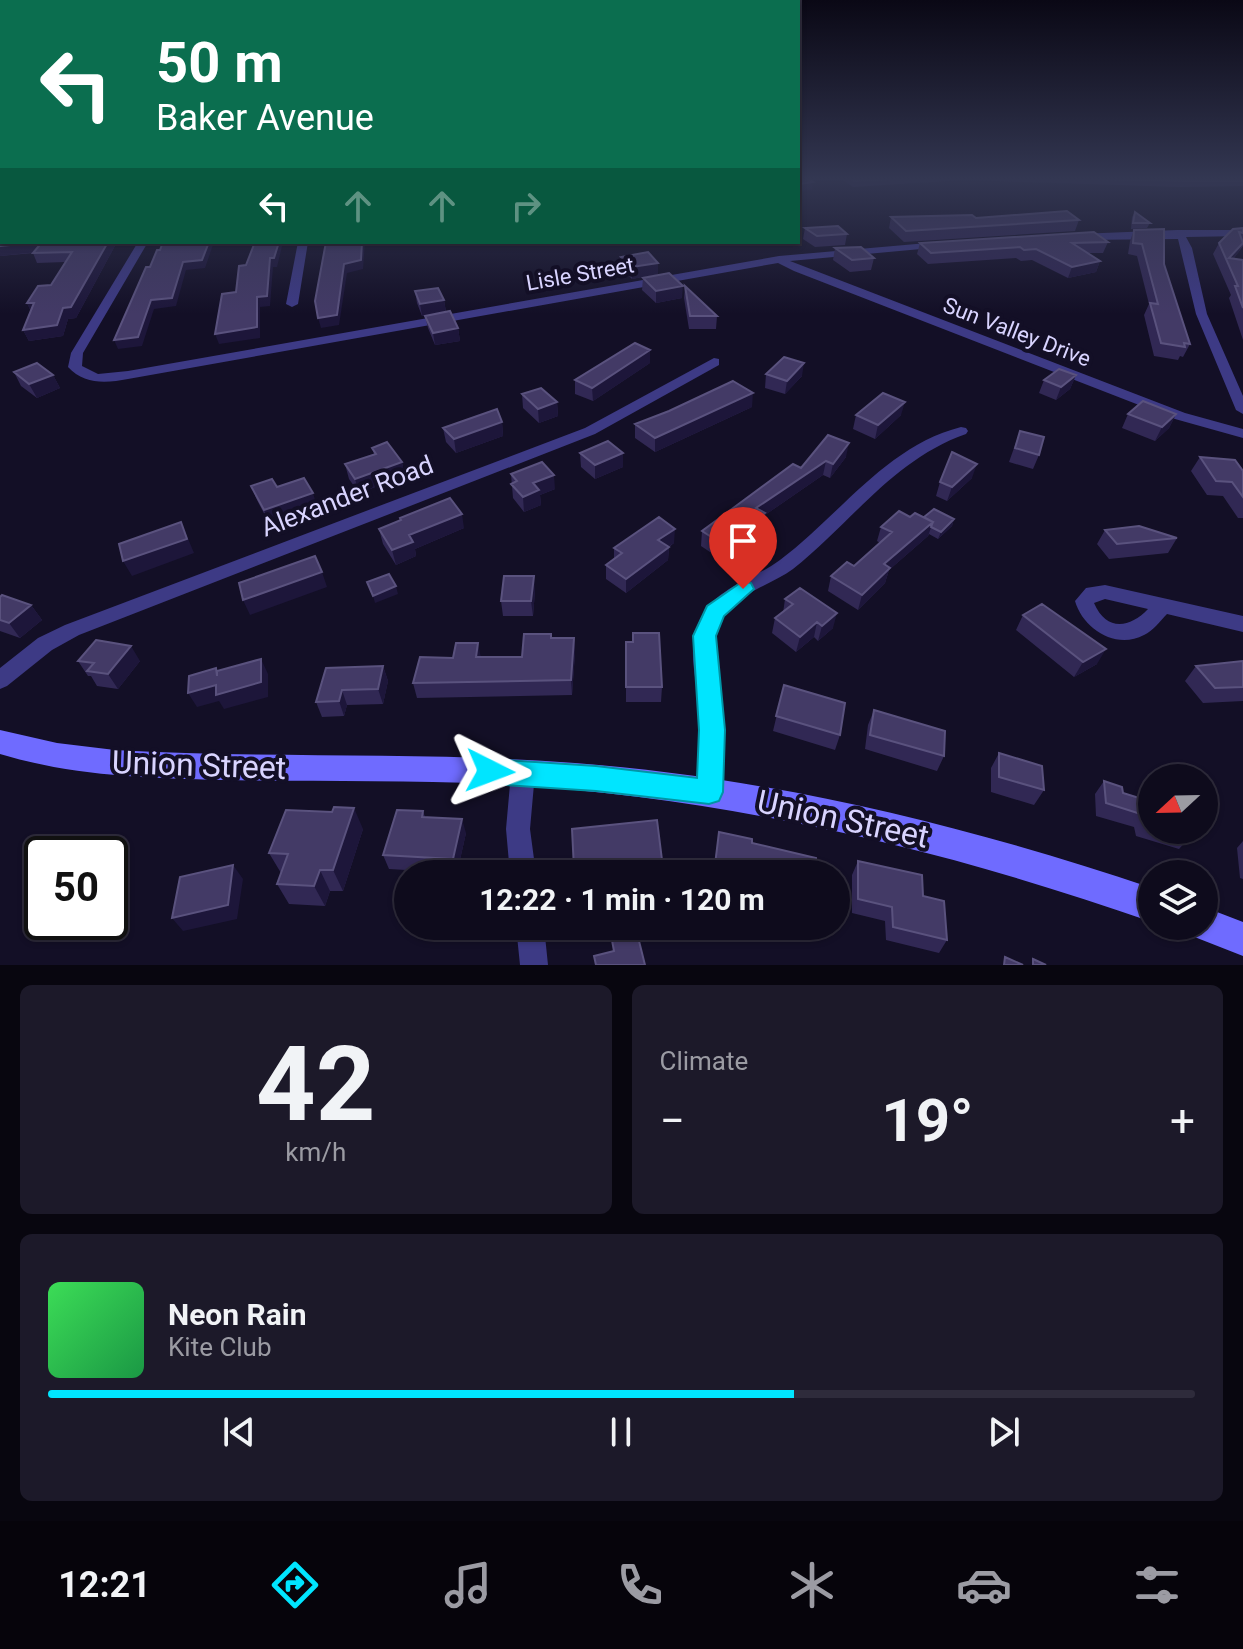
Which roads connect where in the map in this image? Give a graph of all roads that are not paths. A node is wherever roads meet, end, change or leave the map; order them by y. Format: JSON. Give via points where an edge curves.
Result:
{"nodes":[{"id":1,"x":1177,"y":233,"type":"junction"},
{"id":2,"x":1243,"y":233,"type":"edge"},
{"id":3,"x":1067,"y":237,"type":"edge"},
{"id":4,"x":958,"y":243,"type":"edge"},
{"id":5,"x":142,"y":244,"type":"edge"},
{"id":6,"x":303,"y":244,"type":"edge"},
{"id":7,"x":779,"y":259,"type":"junction"},
{"id":8,"x":292,"y":304,"type":"dead end"},
{"id":9,"x":714,"y":362,"type":"dead end"},
{"id":10,"x":1243,"y":410,"type":"edge"},
{"id":11,"x":961,"y":431,"type":"dead end"},
{"id":12,"x":1243,"y":434,"type":"edge"},
{"id":13,"x":1164,"y":604,"type":"junction"},
{"id":14,"x":1243,"y":624,"type":"edge"},
{"id":15,"x":0,"y":680,"type":"edge"},
{"id":16,"x":0,"y":742,"type":"edge"},
{"id":17,"x":523,"y":773,"type":"junction"},
{"id":18,"x":709,"y":792,"type":"junction"},
{"id":19,"x":521,"y":860,"type":"edge"},
{"id":20,"x":1138,"y":900,"type":"edge"},
{"id":21,"x":1218,"y":929,"type":"edge"},
{"id":22,"x":1243,"y":939,"type":"edge"},
{"id":23,"x":531,"y":940,"type":"edge"},
{"id":24,"x":534,"y":965,"type":"edge"}],
"edges":[{"from":1,"to":2,"type":"street"},
{"from":1,"to":3,"type":"street"},
{"from":1,"to":10,"type":"street","via":[[1186,242],[1211,342]]},
{"from":4,"to":7,"type":"street","name":"Lisle Street"},
{"from":5,"to":7,"type":"street","name":"Lisle Street","via":[[80,348],[75,367],[83,374],[146,372]]},
{"from":6,"to":8,"type":"street"},
{"from":7,"to":12,"type":"street","name":"Sun Valley Drive","via":[[1180,416]]},
{"from":9,"to":15,"type":"street","name":"Alexander Road","via":[[590,431],[72,630]]},
{"from":11,"to":18,"type":"street","via":[[919,447],[784,567],[735,593],[715,611],[704,645],[712,730]]},
{"from":13,"to":13,"type":"street","via":[[1131,632],[1095,620],[1084,604],[1093,593]]},
{"from":13,"to":14,"type":"street"},
{"from":16,"to":17,"type":"main road","name":"Union Street","via":[[107,763]]},
{"from":17,"to":18,"type":"main road","name":"Union Street"},
{"from":17,"to":19,"type":"street"},
{"from":18,"to":20,"type":"main road","name":"Union Street","via":[[933,838]]},
{"from":21,"to":22,"type":"main road"},
{"from":23,"to":24,"type":"street"}]}
